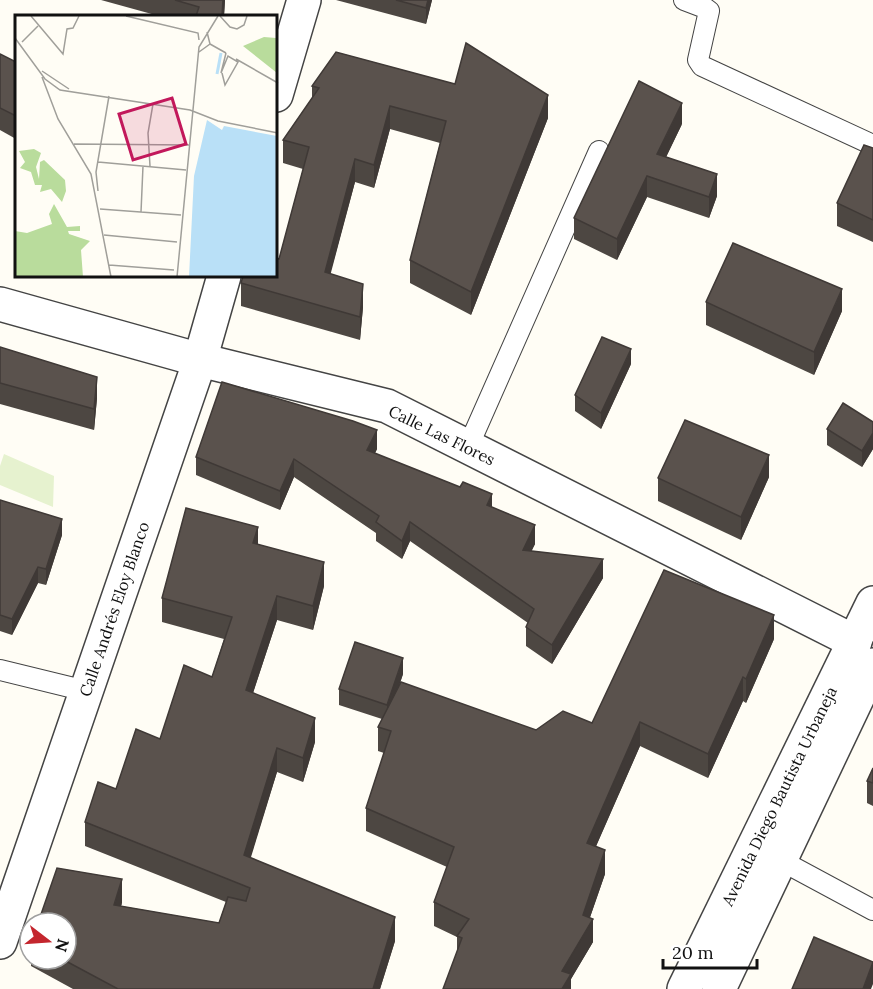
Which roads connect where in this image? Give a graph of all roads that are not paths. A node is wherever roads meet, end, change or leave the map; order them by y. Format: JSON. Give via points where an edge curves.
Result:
{"nodes":[{"id":1,"x":303,"y":0,"type":"edge"},
{"id":2,"x":684,"y":0,"type":"edge"},
{"id":3,"x":278,"y":88,"type":"edge"},
{"id":4,"x":873,"y":145,"type":"edge"},
{"id":5,"x":599,"y":151,"type":"dead end"},
{"id":6,"x":223,"y":278,"type":"edge"},
{"id":7,"x":0,"y":304,"type":"edge"},
{"id":8,"x":200,"y":360,"type":"junction"},
{"id":9,"x":468,"y":447,"type":"junction"},
{"id":10,"x":873,"y":603,"type":"edge"},
{"id":11,"x":864,"y":654,"type":"edge"},
{"id":12,"x":0,"y":670,"type":"edge"},
{"id":13,"x":86,"y":691,"type":"junction"},
{"id":14,"x":780,"y":860,"type":"junction"},
{"id":15,"x":873,"y":910,"type":"edge"},
{"id":16,"x":0,"y":942,"type":"edge"},
{"id":17,"x":684,"y":989,"type":"edge"},
{"id":18,"x":719,"y":989,"type":"edge"}],
"edges":[{"from":1,"to":3,"type":"street"},
{"from":2,"to":4,"type":"lane","via":[[709,12],[698,60],[702,66]]},
{"from":5,"to":9,"type":"lane"},
{"from":6,"to":8,"type":"street","name":"Calle Andrés Eloy Blanco"},
{"from":7,"to":8,"type":"street","name":"Calle Las Flores"},
{"from":8,"to":9,"type":"street","name":"Calle Las Flores","via":[[387,406]]},
{"from":8,"to":13,"type":"street","name":"Calle Andrés Eloy Blanco"},
{"from":9,"to":11,"type":"street","name":"Calle Las Flores"},
{"from":10,"to":11,"type":"street","name":"Avenida Diego Bautista Urbaneja"},
{"from":11,"to":14,"type":"street","name":"Avenida Diego Bautista Urbaneja"},
{"from":11,"to":17,"type":"street","name":"Avenida Diego Bautista Urbaneja"},
{"from":12,"to":13,"type":"lane"},
{"from":13,"to":16,"type":"street","name":"Calle Andrés Eloy Blanco"},
{"from":14,"to":15,"type":"lane"},
{"from":14,"to":18,"type":"street","name":"Avenida Diego Bautista Urbaneja"}]}
